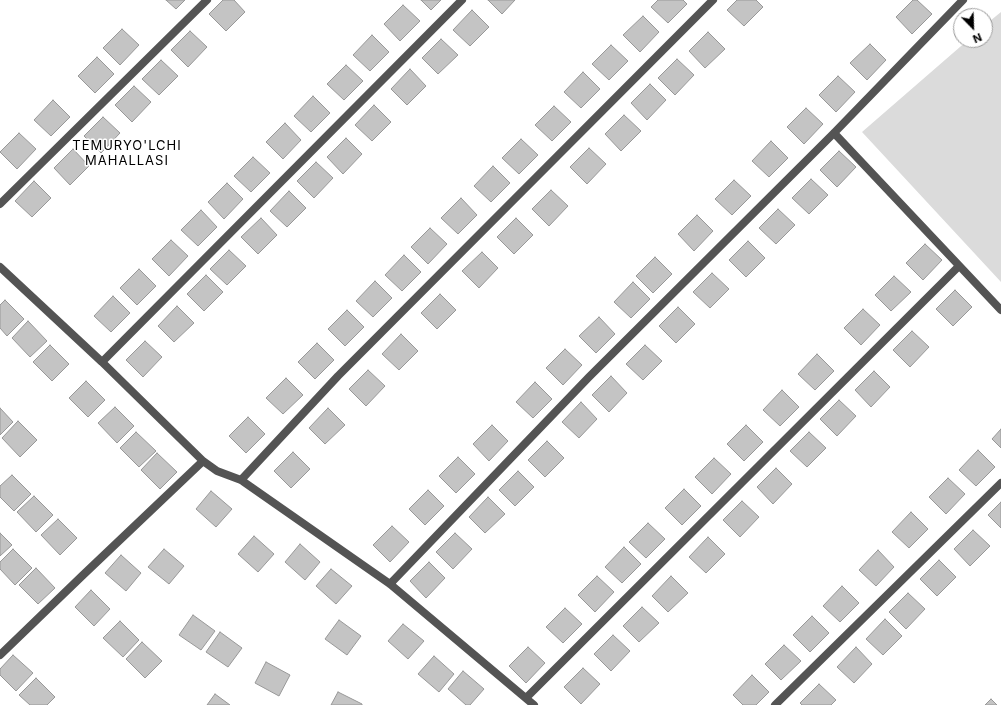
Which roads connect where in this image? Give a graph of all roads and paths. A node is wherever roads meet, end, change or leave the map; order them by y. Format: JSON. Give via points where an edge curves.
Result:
{"nodes":[{"id":1,"x":207,"y":0,"type":"edge"},
{"id":2,"x":462,"y":0,"type":"edge"},
{"id":3,"x":713,"y":0,"type":"edge"},
{"id":4,"x":963,"y":0,"type":"edge"},
{"id":5,"x":834,"y":133,"type":"junction"},
{"id":6,"x":0,"y":204,"type":"edge"},
{"id":7,"x":959,"y":266,"type":"junction"},
{"id":8,"x":0,"y":267,"type":"edge"},
{"id":9,"x":1001,"y":310,"type":"edge"},
{"id":10,"x":102,"y":362,"type":"junction"},
{"id":11,"x":203,"y":460,"type":"junction"},
{"id":12,"x":240,"y":480,"type":"junction"},
{"id":13,"x":1001,"y":482,"type":"edge"},
{"id":14,"x":390,"y":584,"type":"junction"},
{"id":15,"x":0,"y":655,"type":"edge"},
{"id":16,"x":526,"y":698,"type":"junction"},
{"id":17,"x":534,"y":705,"type":"edge"},
{"id":18,"x":775,"y":705,"type":"edge"}],
"edges":[{"from":1,"to":6,"type":"street"},
{"from":2,"to":10,"type":"street"},
{"from":3,"to":12,"type":"street","via":[[338,376]]},
{"from":4,"to":5,"type":"street"},
{"from":5,"to":7,"type":"street"},
{"from":5,"to":14,"type":"street","via":[[589,377]]},
{"from":7,"to":9,"type":"street"},
{"from":7,"to":16,"type":"street"},
{"from":8,"to":10,"type":"street"},
{"from":10,"to":11,"type":"street"},
{"from":11,"to":12,"type":"street","via":[[217,471]]},
{"from":11,"to":15,"type":"street"},
{"from":12,"to":14,"type":"street"},
{"from":13,"to":18,"type":"street"},
{"from":14,"to":16,"type":"street"},
{"from":16,"to":17,"type":"street"}]}
